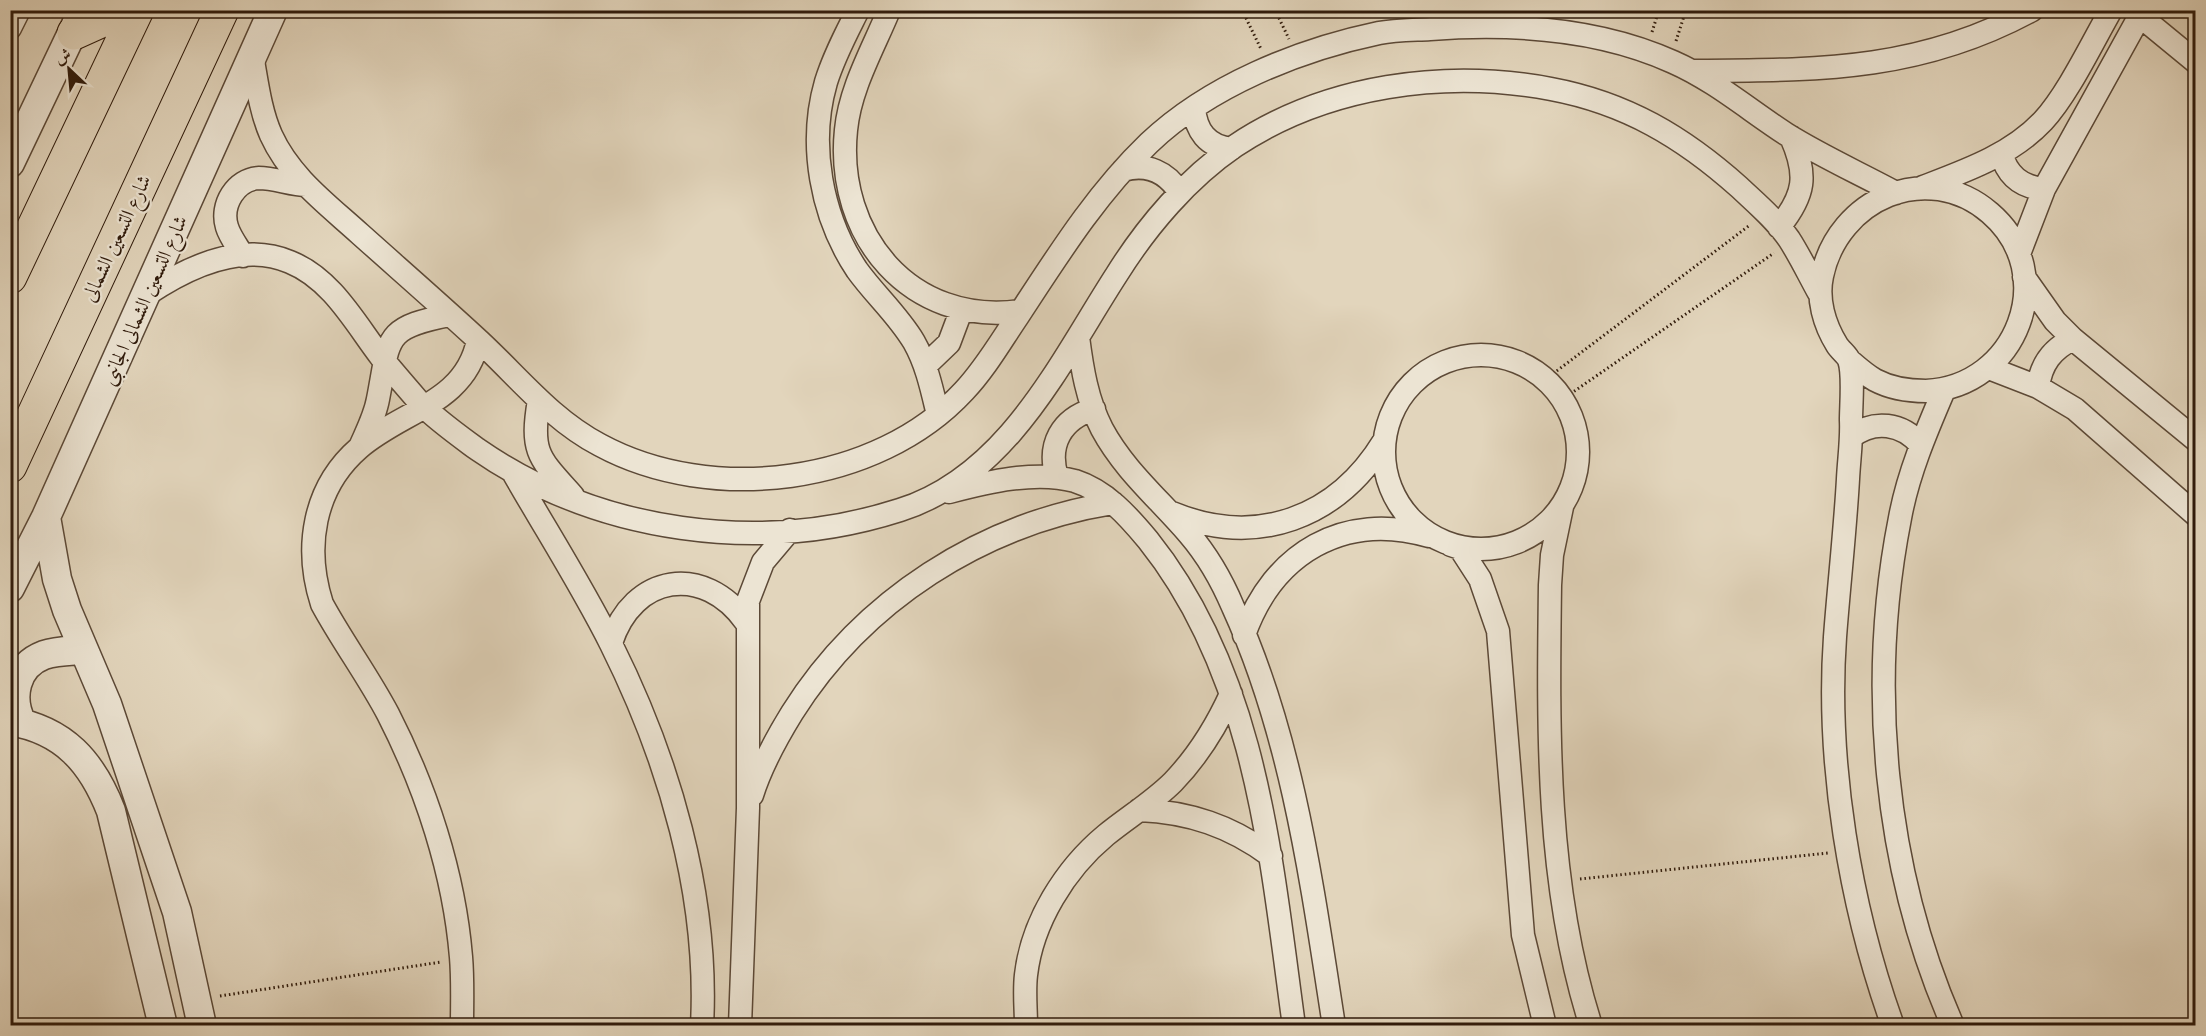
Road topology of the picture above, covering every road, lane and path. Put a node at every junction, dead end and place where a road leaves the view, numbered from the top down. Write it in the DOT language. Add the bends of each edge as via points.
graph roads {
  1 [pos="19,10"];
  2 [pos="125,10"];
  3 [pos="137,10"];
  4 [pos="222,10"];
  5 [pos="273,10"];
  6 [pos="858,10"];
  7 [pos="889,10"];
  8 [pos="1242,10"];
  9 [pos="1275,10"];
  10 [pos="1686,10"];
  11 [pos="2032,10"];
  12 [pos="2111,10"];
  13 [pos="2141,13"];
  14 [pos="79,22"];
  15 [pos="10,28"];
  16 [pos="252,55"];
  17 [pos="1296,55"];
  18 [pos="1670,60"];
  19 [pos="2196,62"];
  20 [pos="1269,67"];
  21 [pos="1692,71"];
  22 [pos="1194,108"];
  23 [pos="18,137"];
  24 [pos="1791,137"];
  25 [pos="1231,149"];
  26 [pos="2001,153"];
  27 [pos="10,163"];
  28 [pos="1123,170"];
  29 [pos="306,185"];
  30 [pos="1919,189"];
  31 [pos="2044,189"];
  32 [pos="1180,193"];
  33 [pos="1896,193"];
  34 [pos="1779,227"];
  35 [pos="2019,254"];
  36 [pos="243,256"];
  37 [pos="10,277"];
  38 [pos="2025,277"];
  39 [pos="1819,293"];
  40 [pos="146,295"];
  41 [pos="961,311"];
  42 [pos="1020,311"];
  43 [pos="450,315"];
  44 [pos="1078,337"];
  45 [pos="2073,339"];
  46 [pos="478,340"];
  47 [pos="383,360"];
  48 [pos="1849,360"];
  49 [pos="925,366"];
  50 [pos="1989,368"];
  51 [pos="1546,379"];
  52 [pos="2038,387"];
  53 [pos="1944,390"];
  54 [pos="1563,399"];
  55 [pos="539,400"];
  56 [pos="424,407"];
  57 [pos="1094,409"];
  58 [pos="938,415"];
  59 [pos="1851,437"];
  60 [pos="2196,440"];
  61 [pos="1384,441"];
  62 [pos="1921,445"];
  63 [pos="360,447"];
  64 [pos="10,466"];
  65 [pos="514,474"];
  66 [pos="1057,477"];
  67 [pos="935,496"];
  68 [pos="576,501"];
  69 [pos="1113,502"];
  70 [pos="1563,504"];
  71 [pos="1168,511"];
  72 [pos="2196,515"];
  73 [pos="46,517"];
  74 [pos="790,530"];
  75 [pos="1441,540"];
  76 [pos="10,588"];
  77 [pos="746,622"];
  78 [pos="1244,635"];
  79 [pos="610,643"];
  80 [pos="82,650"];
  81 [pos="1231,694"];
  82 [pos="16,722"];
  83 [pos="748,808"];
  84 [pos="1139,810"];
  85 [pos="1847,850"];
  86 [pos="1271,856"];
  87 [pos="1561,881"];
  88 [pos="461,958"];
  89 [pos="200,1013"];
  90 [pos="163,1026"];
  91 [pos="462,1026"];
  92 [pos="702,1026"];
  93 [pos="740,1026"];
  94 [pos="1026,1026"];
  95 [pos="1294,1026"];
  96 [pos="1334,1026"];
  97 [pos="1545,1026"];
  98 [pos="1590,1026"];
  99 [pos="1893,1026"];
  100 [pos="1953,1026"];
  1 -- 15 [label="street"];
  2 -- 14 [label="main road"];
  3 -- 37 [label="main road"];
  4 -- 64 [label="main road, شارع التسعين الشمالى"];
  5 -- 16 [label="street, شارع التسعين الشمالى الجانبى"];
  6 -- 49 [label="street" via="832,64 821,104 818,145 822,186 845,250 914,342"];
  7 -- 41 [label="street" via="850,109 845,151 851,194 867,235 892,270 925,296"];
  8 -- 20 [label="path"];
  9 -- 17 [label="path"];
  10 -- 18 [label="path"];
  11 -- 21 [label="street" via="1957,43 1887,62 1816,70"];
  12 -- 26 [label="street" via="2044,120"];
  13 -- 19 [label="street"];
  13 -- 31 [label="street"];
  14 -- 23 [label="street"];
  16 -- 29 [label="street" via="259,98 272,137 291,170"];
  16 -- 40 [label="street, شارع التسعين الشمالى الجانبى"];
  17 -- 18 [label="street" via="1383,32 1483,25 1564,31"];
  17 -- 20 [label="street"];
  18 -- 21 [label="street"];
  20 -- 22 [label="street"];
  21 -- 24 [label="street"];
  22 -- 25 [label="street" via="1197,126 1207,140"];
  22 -- 28 [label="street" via="1151,141"];
  23 -- 27 [label="street"];
  24 -- 33 [label="street"];
  24 -- 34 [label="street" via="1801,160 1803,185 1795,208"];
  25 -- 32 [label="street"];
  25 -- 34 [label="street" via="1286,118 1347,96 1444,81 1509,83 1602,101 1655,124 1701,154"];
  26 -- 30 [label="street"];
  26 -- 31 [label="street" via="2007,169 2020,182"];
  28 -- 32 [label="street" via="1151,169 1168,178"];
  28 -- 42 [label="street" via="1093,204"];
  29 -- 36 [label="street" via="258,178 233,192 225,218"];
  29 -- 43 [label="street"];
  30 -- 33 [label="street"];
  30 -- 35 [label="street" via="1945,191 1969,199 1991,214 2008,233"];
  31 -- 35 [label="street"];
  32 -- 44 [label="street" via="1120,268"];
  33 -- 39 [label="street" via="1878,199 1847,222 1828,255"];
  34 -- 39 [label="street"];
  34 -- 51 [label="path"];
  34 -- 54 [label="path"];
  35 -- 38 [label="street"];
  36 -- 40 [label="street" via="189,269"];
  36 -- 47 [label="street" via="278,258 312,274 333,293"];
  38 -- 45 [label="street" via="2055,321"];
  38 -- 50 [label="street" via="2019,327"];
  39 -- 48 [label="street" via="1829,329"];
  40 -- 73 [label="street, شارع التسعين الشمالى الجانبى"];
  41 -- 42 [label="street"];
  41 -- 49 [label="street" via="949,343"];
  42 -- 58 [label="street" via="965,391"];
  43 -- 46 [label="street"];
  43 -- 47 [label="street" via="407,327 390,341"];
  44 -- 57 [label="street"];
  44 -- 67 [label="street" via="1006,440"];
  45 -- 52 [label="street" via="2052,353 2040,374"];
  45 -- 60 [label="street"];
  46 -- 55 [label="street"];
  46 -- 56 [label="street" via="469,368 445,393"];
  47 -- 56 [label="street"];
  47 -- 63 [label="street" via="376,408"];
  48 -- 53 [label="street" via="1876,381 1910,391"];
  48 -- 59 [label="street"];
  49 -- 58 [label="street"];
  50 -- 52 [label="street"];
  50 -- 53 [label="street"];
  51 -- 54 [label="street"];
  51 -- 61 [label="street" via="1532,369 1498,357 1472,356 1446,362 1431,369 1404,393"];
  52 -- 72 [label="street" via="2074,409"];
  53 -- 62 [label="street"];
  54 -- 70 [label="street" via="1576,428 1578,452 1576,475"];
  55 -- 58 [label="street" via="575,430 619,455 669,470 723,477 800,473 849,461 896,444"];
  55 -- 68 [label="street" via="534,436 539,455"];
  56 -- 63 [label="street"];
  56 -- 65 [label="street"];
  57 -- 66 [label="street" via="1071,419 1059,434 1053,452"];
  57 -- 71 [label="street" via="1121,459"];
  59 -- 62 [label="street" via="1874,426 1892,426"];
  59 -- 85 [label="street" via="1835,639 1835,735"];
  61 -- 71 [label="street" via="1374,459 1345,490 1290,520 1260,527 1228,528"];
  61 -- 75 [label="street" via="1387,479 1395,497 1405,513"];
  62 -- 100 [label="street" via="1900,518 1888,598 1884,712 1893,814 1914,920"];
  63 -- 88 [label="street" via="331,482 318,511 312,542 316,584 332,622 389,716 415,774 444,865"];
  65 -- 68 [label="street"];
  65 -- 79 [label="street"];
  66 -- 67 [label="street" via="995,482"];
  66 -- 69 [label="street" via="1094,489"];
  67 -- 74 [label="street" via="883,515"];
  68 -- 74 [label="street" via="673,528 762,533"];
  69 -- 81 [label="street" via="1164,560 1184,592 1203,626"];
  69 -- 83 [label="street" via="1052,516 997,536 945,563 897,597 854,636 804,696 769,754"];
  70 -- 75 [label="street" via="1532,535 1512,544 1468,549"];
  70 -- 87 [label="street" via="1552,555 1549,616 1551,748"];
  71 -- 78 [label="street" via="1206,558"];
  73 -- 76 [label="street, شارع التسعين الشمالى الجانبى"];
  73 -- 80 [label="street" via="57,579"];
  74 -- 77 [label="street" via="763,562 754,581"];
  75 -- 78 [label="street" via="1387,528 1340,535 1317,544 1297,556 1269,585 1252,612"];
  75 -- 97 [label="street" via="1460,549 1480,579 1498,631 1523,935"];
  77 -- 79 [label="street" via="719,593 681,583 661,586 628,607"];
  77 -- 83 [label="street"];
  78 -- 96 [label="street" via="1268,696 1294,800"];
  79 -- 92 [label="street" via="653,741 679,825 697,929"];
  80 -- 82 [label="street" via="41,656 26,668 15,695"];
  80 -- 89 [label="street" via="107,704 177,912"];
  81 -- 84 [label="street" via="1212,733 1187,767"];
  81 -- 86 [label="street"];
  82 -- 90 [label="street" via="41,728 60,739 92,771 103,790"];
  83 -- 93 [label="street"];
  84 -- 86 [label="street" via="1200,818 1237,834"];
  84 -- 94 [label="street" via="1089,851 1053,899 1030,955"];
  85 -- 87 [label="path"];
  85 -- 99 [label="street" via="1862,927"];
  86 -- 95 [label="street"];
  87 -- 98 [label="street" via="1576,981"];
  88 -- 89 [label="path"];
  88 -- 91 [label="street"];
}
